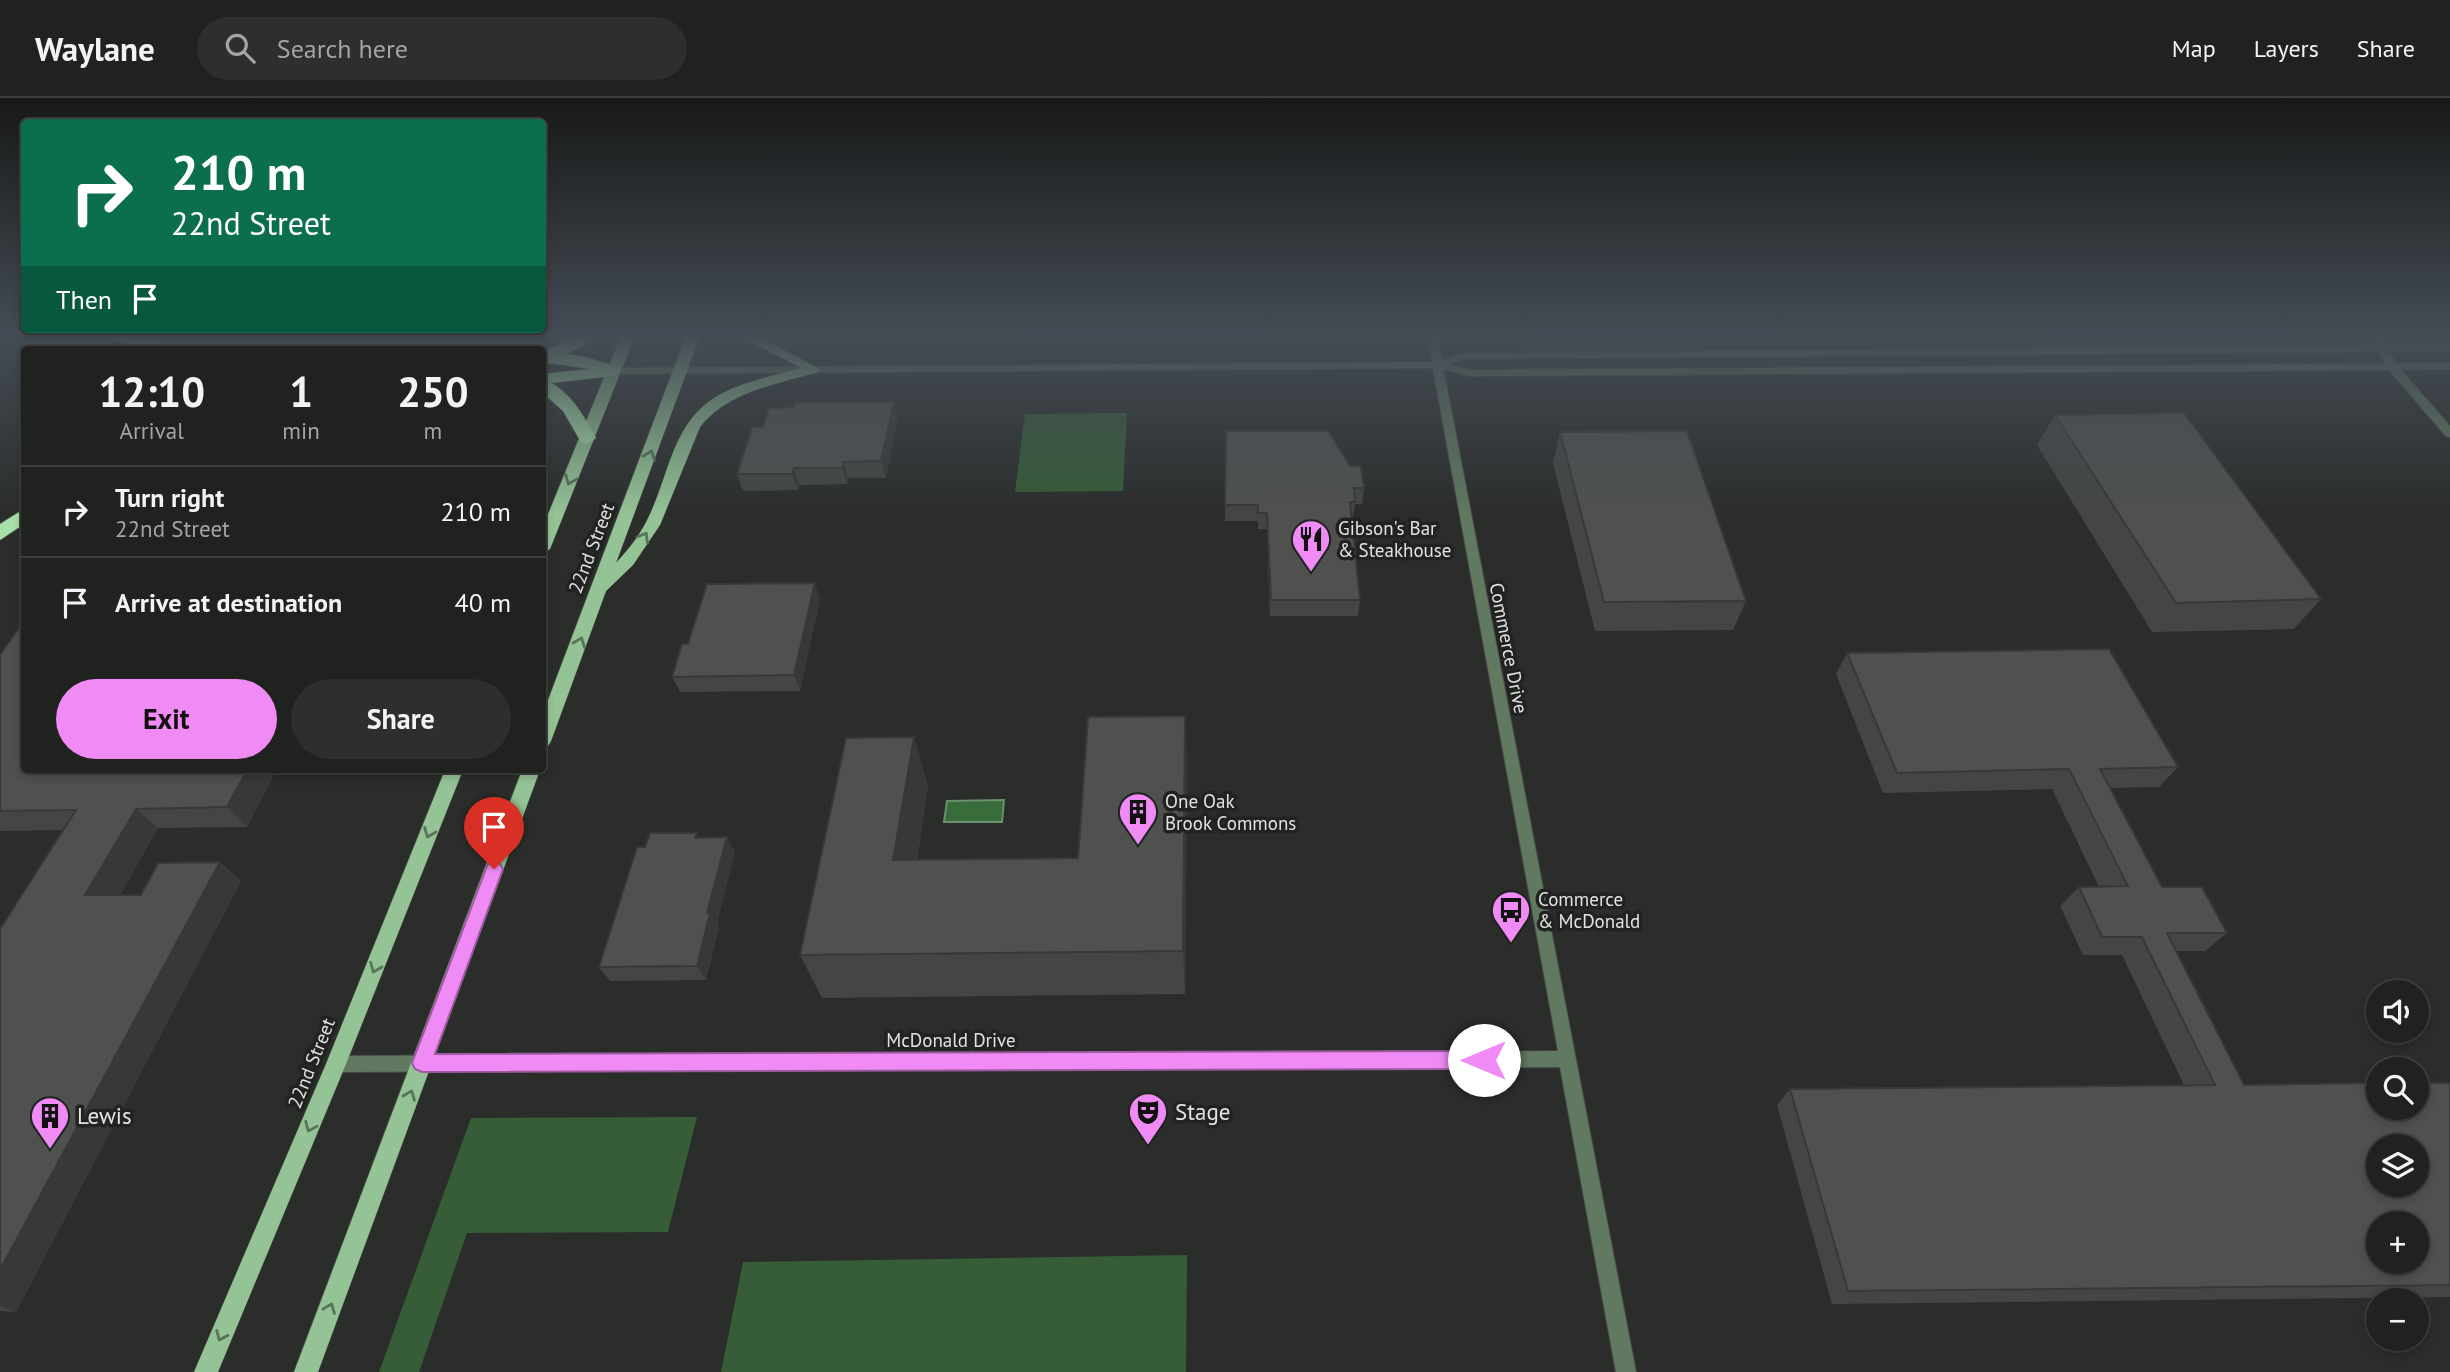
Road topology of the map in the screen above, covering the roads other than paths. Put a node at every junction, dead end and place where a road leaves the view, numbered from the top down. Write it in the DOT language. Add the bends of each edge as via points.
graph roads {
  1 [pos="558,395"];
  2 [pos="604,395"];
  3 [pos="672,395"];
  4 [pos="730,395"];
  5 [pos="1443,395"];
  6 [pos="2418,395"];
  7 [pos="2450,433"];
  8 [pos="587,438"];
  9 [pos="21,516"];
  10 [pos="0,534"];
  11 [pos="546,539"];
  12 [pos="601,588"];
  13 [pos="546,731"];
  14 [pos="453,773"];
  15 [pos="530,773"];
  16 [pos="1566,1059"];
  17 [pos="422,1063"];
  18 [pos="336,1064"];
  19 [pos="206,1372"];
  20 [pos="306,1372"];
  21 [pos="1626,1372"];
  1 -- 8 [label="highway"];
  2 -- 8 [label="main road"];
  12 -- 3 [label="main road, 22nd Street, one-way"];
  12 -- 4 [label="main road, one-way" via="631,560 658,513 694,424"];
  5 -- 16 [label="street, Commerce Drive"];
  6 -- 7 [label="street"];
  8 -- 11 [label="main road, one-way"];
  9 -- 10 [label="highway"];
  13 -- 12 [label="main road, 22nd Street, one-way"];
  14 -- 18 [label="main road, 22nd Street, one-way"];
  15 -- 17 [label="main road"];
  16 -- 17 [label="street, McDonald Drive"];
  16 -- 21 [label="street, Commerce Drive"];
  17 -- 18 [label="street, McDonald Drive"];
  20 -- 17 [label="main road, one-way"];
  18 -- 19 [label="main road, 22nd Street, one-way"];
}
